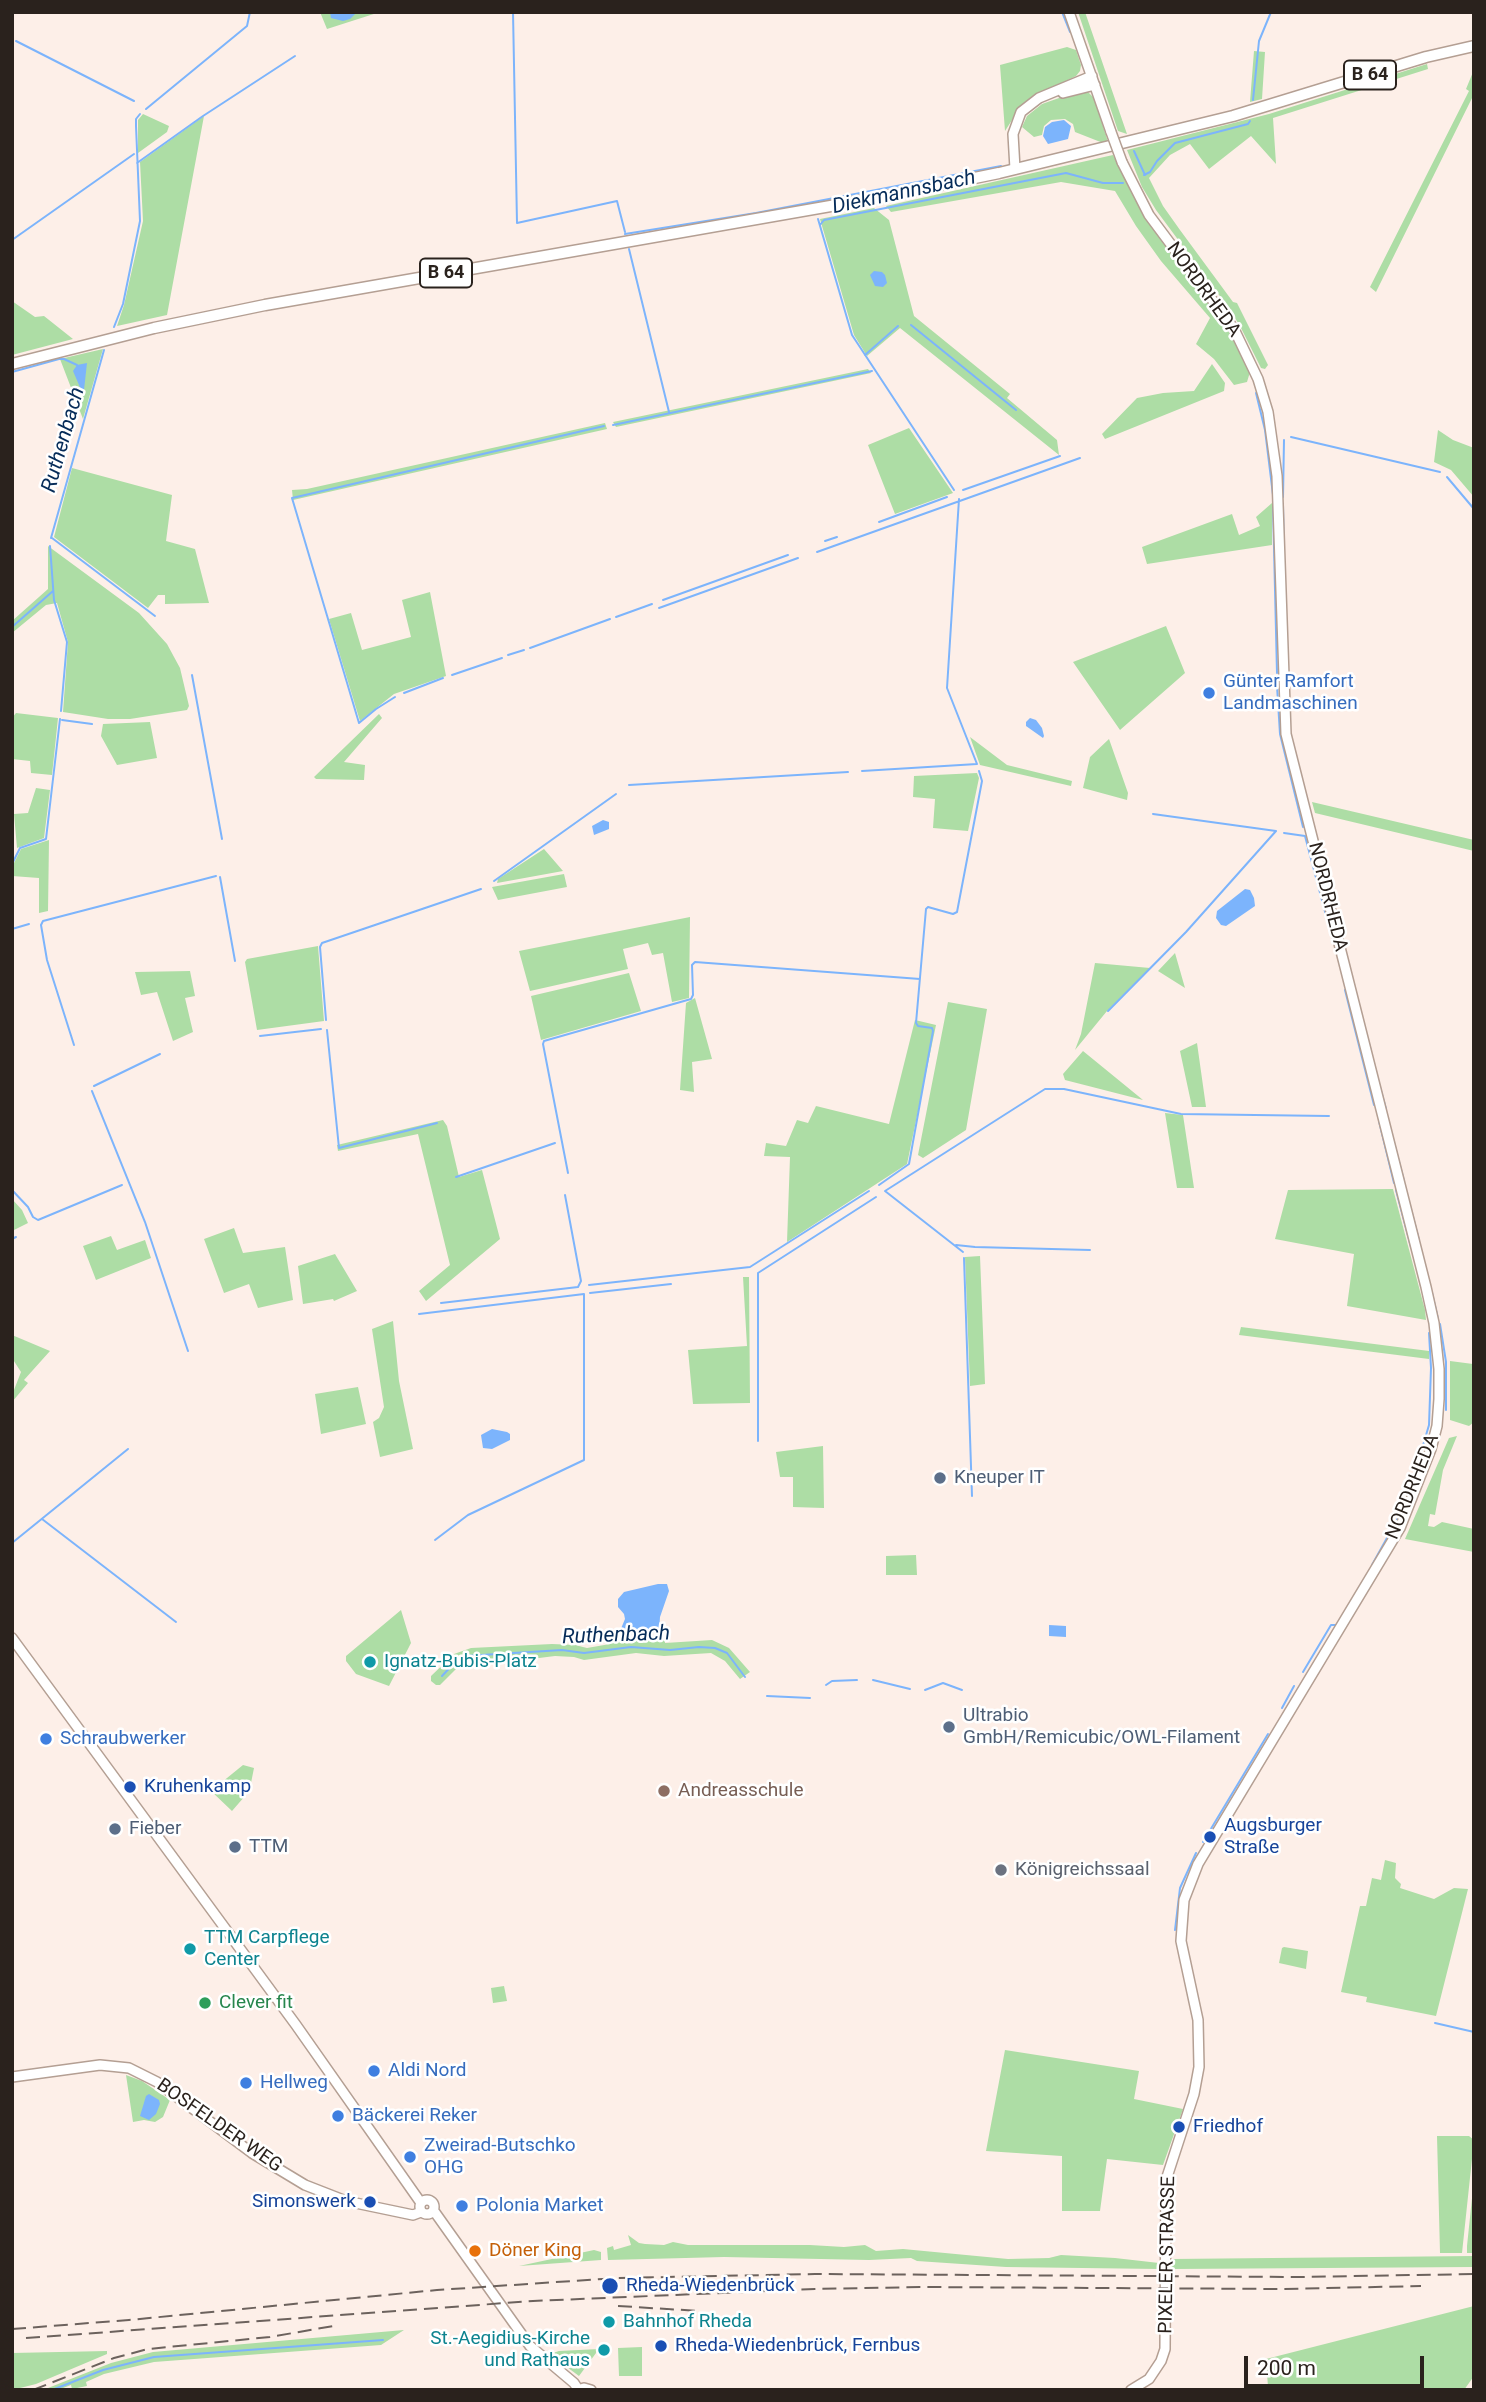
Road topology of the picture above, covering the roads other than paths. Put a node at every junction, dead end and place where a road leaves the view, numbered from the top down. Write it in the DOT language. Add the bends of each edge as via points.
graph roads {
  1 [pos="1069,12"];
  2 [pos="1474,46"];
  3 [pos="1094,81"];
  4 [pos="1019,168"];
  5 [pos="12,364"];
  6 [pos="12,1638"];
  7 [pos="1286,1718"];
  8 [pos="12,2077"];
  9 [pos="426,2208"];
  10 [pos="577,2389"];
  11 [pos="591,2390"];
  12 [pos="1131,2390"];
  1 -- 3 [label="main road, NORDRHEDA"];
  2 -- 4 [label="main road, B 64" via="1233,116"];
  3 -- 4 [label="main road" via="1028,111 1017,134"];
  3 -- 7 [label="main road, NORDRHEDA, bridge" via="1122,162 1149,215 1234,328 1268,412 1277,476 1286,734 1434,1323 1439,1369 1437,1426 1424,1471 1390,1547"];
  4 -- 5 [label="main road, B 64" via="882,197 265,305"];
  6 -- 9 [label="main road"];
  7 -- 12 [label="main road, PIXELER STRASSE" via="1198,1864 1184,1900 1181,1941 1198,2020 1199,2067 1166,2179 1165,2349 1149,2379"];
  8 -- 9 [label="main road, BOSFELDER WEG" via="100,2064 129,2068 158,2082 305,2185 346,2201 413,2216"];
  9 -- 10 [label="main road" via="530,2346"];
  10 -- 11 [label="main road"];
}
